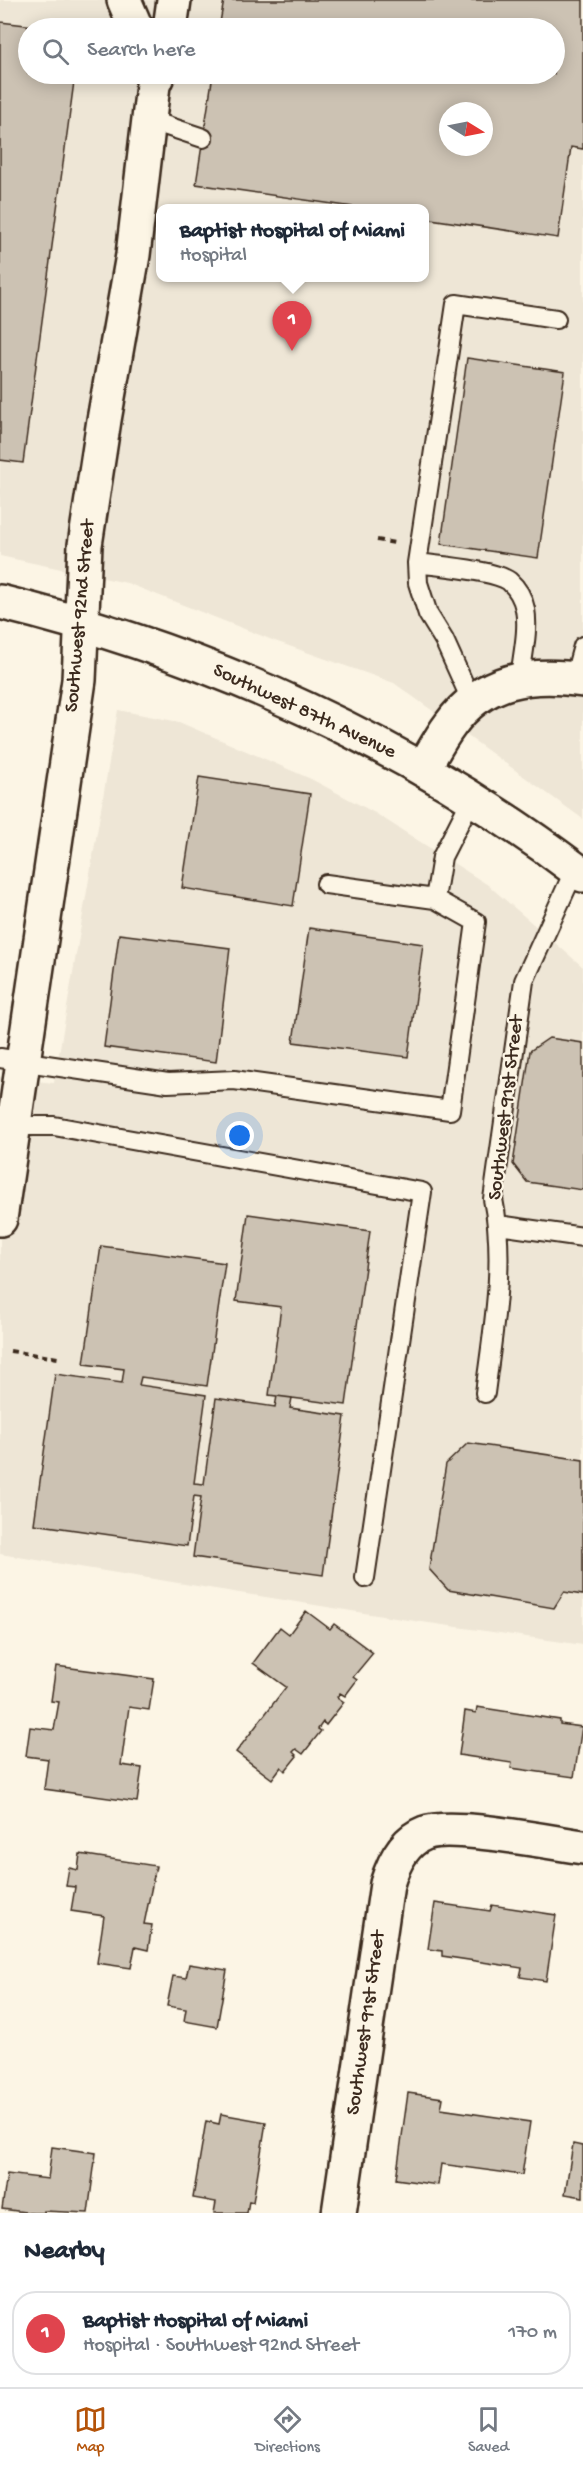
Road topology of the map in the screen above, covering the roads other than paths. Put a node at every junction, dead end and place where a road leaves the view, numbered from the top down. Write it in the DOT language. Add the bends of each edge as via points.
graph roads {
  1 [pos="125,0"];
  2 [pos="174,0"];
  3 [pos="132,18"];
  4 [pos="171,18"];
  5 [pos="153,84"];
  6 [pos="149,120"];
  7 [pos="203,138"];
  8 [pos="556,319"];
  9 [pos="417,563"];
  10 [pos="0,602"];
  11 [pos="82,624"];
  12 [pos="583,646"];
  13 [pos="579,679"];
  14 [pos="520,680"];
  15 [pos="472,702"];
  16 [pos="423,768"];
  17 [pos="472,798"];
  18 [pos="579,872"];
  19 [pos="326,884"];
  20 [pos="435,899"];
  21 [pos="11,1059"];
  22 [pos="7,1126"];
  23 [pos="0,1219"];
  24 [pos="498,1224"];
  25 [pos="583,1237"];
  26 [pos="485,1393"];
  27 [pos="365,1578"];
  28 [pos="583,1847"];
  29 [pos="339,2213"];
  1 -- 3 [label="street"];
  2 -- 4 [label="street"];
  5 -- 6 [label="street, Southwest 92nd Street"];
  6 -- 7 [label="lane"];
  6 -- 11 [label="street, Southwest 92nd Street" via="133,255 85,545"];
  8 -- 9 [label="lane" via="456,304"];
  9 -- 14 [label="lane" via="497,575 509,581 520,594 525,609"];
  9 -- 15 [label="lane" via="418,583 428,614"];
  10 -- 11 [label="street, Southwest 87th Avenue"];
  11 -- 16 [label="street, Southwest 87th Avenue" via="261,689"];
  11 -- 21 [label="street, Southwest 92nd Street" via="79,680"];
  12 -- 13 [label="lane"];
  13 -- 14 [label="street" via="546,675"];
  14 -- 15 [label="street"];
  15 -- 16 [label="street" via="449,726"];
  16 -- 17 [label="street, Southwest 87th Avenue"];
  17 -- 18 [label="street, Southwest 87th Avenue"];
  17 -- 20 [label="lane" via="442,856"];
  18 -- 24 [label="lane, Southwest 91st Street" via="524,981 492,1199"];
  19 -- 20 [label="lane"];
  20 -- 21 [label="lane" via="476,922 450,1110 234,1080 168,1083"];
  21 -- 22 [label="street, Southwest 92nd Street"];
  22 -- 23 [label="street, Southwest 92nd Street"];
  22 -- 27 [label="lane" via="54,1126 422,1192"];
  24 -- 25 [label="lane"];
  24 -- 26 [label="lane, Southwest 91st Street" via="496,1311"];
  28 -- 29 [label="street, Southwest 91st Street" via="451,1829 425,1833 413,1840 395,1863 387,1884"];
}
